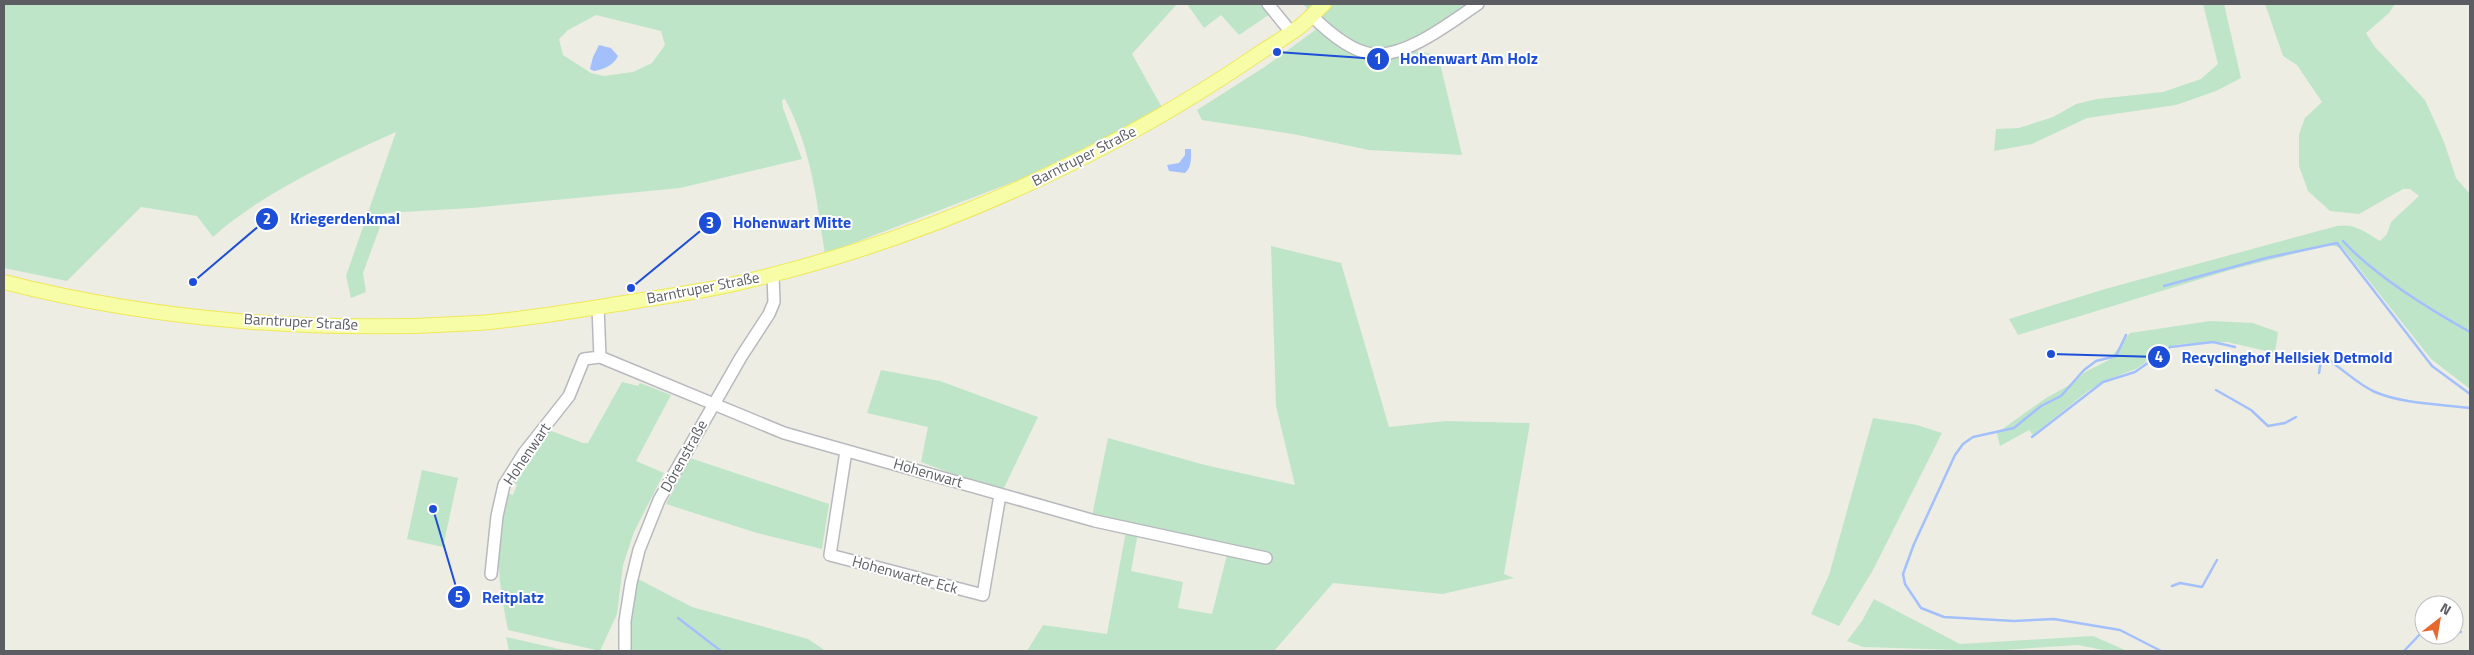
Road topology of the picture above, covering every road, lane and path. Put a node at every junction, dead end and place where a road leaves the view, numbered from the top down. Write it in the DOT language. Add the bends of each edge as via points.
graph roads {
  1 [pos="1268,4"];
  2 [pos="1324,4"];
  3 [pos="1478,4"];
  4 [pos="1311,15"];
  5 [pos="1290,31"];
  6 [pos="772,275"];
  7 [pos="4,282"];
  8 [pos="598,308"];
  9 [pos="600,357"];
  10 [pos="714,403"];
  11 [pos="846,451"];
  12 [pos="1000,495"];
  13 [pos="1266,558"];
  14 [pos="491,574"];
  15 [pos="625,651"];
  1 -- 5 [label="street"];
  2 -- 4 [label="main road, Barntruper Straße"];
  3 -- 4 [label="street" via="1402,50 1378,54 1361,51 1348,44"];
  4 -- 5 [label="main road, Barntruper Straße"];
  5 -- 6 [label="main road, Barntruper Straße" via="1173,109 1040,178 915,230"];
  6 -- 8 [label="main road, Barntruper Straße"];
  6 -- 10 [label="street, Dörenstraße" via="774,302 769,314"];
  7 -- 8 [label="main road, Barntruper Straße" via="113,304 266,322 441,325"];
  8 -- 9 [label="street"];
  9 -- 10 [label="street, Hohenwart"];
  9 -- 14 [label="street, Hohenwart" via="584,359 569,396 508,477 498,510"];
  10 -- 11 [label="street, Hohenwart" via="784,433"];
  10 -- 15 [label="street, Dörenstraße" via="659,500 639,550 628,602"];
  11 -- 12 [label="street, Hohenwart"];
  11 -- 12 [label="street, Hohenwarter Eck" via="830,556 983,595"];
  12 -- 13 [label="street, Hohenwart" via="1094,521"];
}
